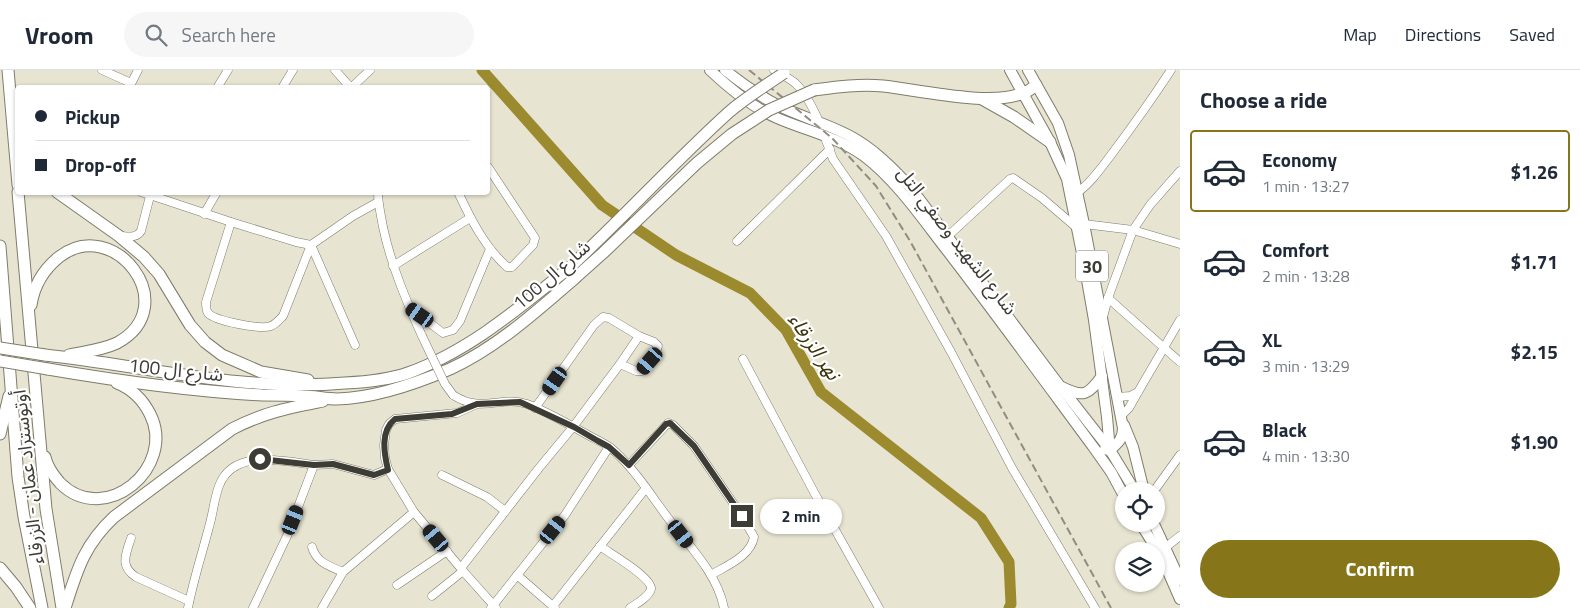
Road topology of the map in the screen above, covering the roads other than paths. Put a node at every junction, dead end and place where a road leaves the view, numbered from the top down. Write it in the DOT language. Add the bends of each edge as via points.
graph roads {
  1 [pos="8,70"];
  2 [pos="102,70"];
  3 [pos="138,70"];
  4 [pos="228,70"];
  5 [pos="293,70"];
  6 [pos="335,70"];
  7 [pos="370,70"];
  8 [pos="710,70"];
  9 [pos="725,70"];
  10 [pos="1010,70"];
  11 [pos="1028,70"];
  12 [pos="1171,70"];
  13 [pos="782,71"];
  14 [pos="130,85"];
  15 [pos="219,85"];
  16 [pos="284,85"];
  17 [pos="349,85"];
  18 [pos="355,85"];
  19 [pos="1036,85"];
  20 [pos="10,91"];
  21 [pos="1024,93"];
  22 [pos="981,98"];
  23 [pos="15,106"];
  24 [pos="820,123"];
  25 [pos="824,134"];
  26 [pos="1050,142"];
  27 [pos="830,149"];
  28 [pos="15,150"];
  29 [pos="490,170"];
  30 [pos="1180,171"];
  31 [pos="1078,192"];
  32 [pos="18,195"];
  33 [pos="61,195"];
  34 [pos="151,195"];
  35 [pos="154,195"];
  36 [pos="215,195"];
  37 [pos="378,195"];
  38 [pos="459,195"];
  39 [pos="378,202"];
  40 [pos="204,214"];
  41 [pos="470,218"];
  42 [pos="231,222"];
  43 [pos="1081,226"];
  44 [pos="1133,230"];
  45 [pos="119,236"];
  46 [pos="948,236"];
  47 [pos="736,241"];
  48 [pos="1180,244"];
  49 [pos="311,245"];
  50 [pos="0,246"];
  51 [pos="490,249"];
  52 [pos="393,266"];
  53 [pos="572,273"];
  54 [pos="2,293"];
  55 [pos="1108,298"];
  56 [pos="409,308"];
  57 [pos="28,316"];
  58 [pos="1102,319"];
  59 [pos="1180,320"];
  60 [pos="638,336"];
  61 [pos="355,345"];
  62 [pos="0,348"];
  63 [pos="1164,348"];
  64 [pos="61,356"];
  65 [pos="743,359"];
  66 [pos="0,361"];
  67 [pos="1180,362"];
  68 [pos="620,364"];
  69 [pos="1102,376"];
  70 [pos="104,378"];
  71 [pos="332,384"];
  72 [pos="1060,386"];
  73 [pos="11,387"];
  74 [pos="1138,392"];
  75 [pos="1118,397"];
  76 [pos="336,399"];
  77 [pos="477,404"];
  78 [pos="535,408"];
  79 [pos="1121,418"];
  80 [pos="574,427"];
  81 [pos="0,434"];
  82 [pos="39,434"];
  83 [pos="609,447"];
  84 [pos="1094,448"];
  85 [pos="1110,450"];
  86 [pos="1180,455"];
  87 [pos="314,465"];
  88 [pos="629,465"];
  89 [pos="388,470"];
  90 [pos="1112,472"];
  91 [pos="442,475"];
  92 [pos="1117,482"];
  93 [pos="1130,482"];
  94 [pos="1142,482"];
  95 [pos="1160,482"];
  96 [pos="646,488"];
  97 [pos="505,511"];
  98 [pos="414,512"];
  99 [pos="1145,532"];
  100 [pos="1158,532"];
  101 [pos="1180,536"];
  102 [pos="131,538"];
  103 [pos="600,546"];
  104 [pos="312,547"];
  105 [pos="1166,547"];
  106 [pos="447,551"];
  107 [pos="1178,566"];
  108 [pos="0,568"];
  109 [pos="462,570"];
  110 [pos="343,572"];
  111 [pos="517,575"];
  112 [pos="711,576"];
  113 [pos="1180,580"];
  114 [pos="397,585"];
  115 [pos="432,596"];
  116 [pos="1180,599"];
  117 [pos="189,604"];
  118 [pos="493,607"];
  119 [pos="554,607"];
  120 [pos="30,608"];
  121 [pos="42,608"];
  122 [pos="62,608"];
  123 [pos="65,608"];
  124 [pos="253,608"];
  125 [pos="322,608"];
  126 [pos="630,608"];
  127 [pos="724,608"];
  128 [pos="879,608"];
  129 [pos="1094,608"];
  1 -- 20 [label="highway"];
  2 -- 14 [label="street"];
  3 -- 14 [label="street"];
  4 -- 15 [label="street"];
  5 -- 16 [label="street"];
  6 -- 17 [label="street"];
  7 -- 18 [label="street"];
  8 -- 25 [label="main road, شارع الشهيد وصفي التل" via="729,89 757,107 777,118"];
  9 -- 24 [label="main road, شارع الشهيد وصفي التل" via="780,106"];
  10 -- 21 [label="main road, 30"];
  11 -- 19 [label="main road, 30"];
  12 -- 31 [label="street" via="1136,123 1088,184"];
  13 -- 24 [label="street" via="798,86"];
  13 -- 53 [label="highway, شارع ال 100, bridge" via="730,112 654,185"];
  19 -- 21 [label="highway, شارع ال 100"];
  19 -- 31 [label="main road, 30" via="1063,138"];
  20 -- 23 [label="highway"];
  20 -- 28 [label="highway"];
  21 -- 22 [label="highway, شارع ال 100" via="1004,98"];
  21 -- 26 [label="main road, 30"];
  22 -- 26 [label="highway" via="1014,116"];
  22 -- 53 [label="highway, شارع ال 100, bridge" via="882,86 814,90 769,110 732,134 603,253"];
  24 -- 25 [label="street"];
  24 -- 46 [label="main road, شارع الشهيد وصفي التل" via="850,136 891,165"];
  25 -- 27 [label="street"];
  25 -- 84 [label="main road, شارع الشهيد وصفي التل" via="864,156 903,194"];
  26 -- 43 [label="main road, 30" via="1067,179"];
  27 -- 47 [label="street"];
  27 -- 129 [label="street" via="838,167 886,236 1012,468"];
  29 -- 51 [label="street" via="535,238 533,245 510,268"];
  30 -- 44 [label="street"];
  31 -- 43 [label="main road, 30"];
  32 -- 57 [label="highway, أوتوستراد عمان - الزرقاء"];
  33 -- 45 [label="highway"];
  34 -- 45 [label="street" via="139,235"];
  35 -- 40 [label="street"];
  36 -- 40 [label="street"];
  37 -- 39 [label="street"];
  38 -- 41 [label="street"];
  39 -- 49 [label="street"];
  39 -- 52 [label="street"];
  40 -- 42 [label="street"];
  41 -- 51 [label="street"];
  41 -- 52 [label="street"];
  42 -- 49 [label="street"];
  42 -- 49 [label="street" via="206,302 207,312 218,319 261,328 277,323 283,316"];
  43 -- 44 [label="street"];
  43 -- 46 [label="street" via="1013,178"];
  43 -- 58 [label="main road, 30"];
  43 -- 69 [label="main road, 30"];
  44 -- 48 [label="street"];
  44 -- 55 [label="street"];
  45 -- 71 [label="highway" via="144,257 190,325 222,355 261,372"];
  46 -- 72 [label="main road, شارع الشهيد وصفي التل"];
  49 -- 61 [label="street"];
  50 -- 54 [label="highway, أوتوستراد عمان - الزرقاء"];
  51 -- 56 [label="street" via="456,327 442,333"];
  52 -- 56 [label="street"];
  53 -- 71 [label="highway, شارع ال 100" via="446,356 386,379"];
  53 -- 76 [label="highway, شارع ال 100" via="528,318 452,368 411,384"];
  54 -- 73 [label="highway, أوتوستراد عمان - الزرقاء"];
  55 -- 58 [label="street"];
  55 -- 63 [label="street"];
  56 -- 77 [label="street, bridge" via="445,384 453,395"];
  57 -- 64 [label="highway" via="40,277 54,261 72,249 104,248 133,266 144,286 145,296 142,314 132,330 108,346"];
  57 -- 82 [label="highway, أوتوستراد عمان - الزرقاء"];
  58 -- 75 [label="main road, 30"];
  59 -- 63 [label="street"];
  60 -- 68 [label="street"];
  60 -- 68 [label="street" via="657,344 656,352 642,371"];
  60 -- 78 [label="street" via="603,317"];
  62 -- 64 [label="highway, شارع ال 100, bridge"];
  63 -- 67 [label="street"];
  63 -- 74 [label="street"];
  64 -- 71 [label="highway, شارع ال 100" via="239,382"];
  65 -- 128 [label="street"];
  66 -- 70 [label="highway, شارع ال 100, bridge"];
  68 -- 80 [label="street"];
  69 -- 72 [label="main road" via="1082,394"];
  69 -- 85 [label="main road, 30"];
  70 -- 76 [label="highway, شارع ال 100" via="261,395"];
  70 -- 82 [label="highway" via="125,386 136,395 146,406 155,426 156,440 151,460 135,483 119,494 104,498 74,494 48,468"];
  72 -- 85 [label="main road, شارع الشهيد وصفي التل"];
  73 -- 81 [label="highway"];
  73 -- 121 [label="highway, أوتوستراد عمان - الزرقاء" via="21,497"];
  74 -- 75 [label="street"];
  74 -- 79 [label="street"];
  75 -- 79 [label="main road, 30"];
  76 -- 123 [label="highway" via="286,408 246,422 218,438 122,511 88,548"];
  77 -- 78 [label="street" via="520,402"];
  77 -- 89 [label="street" via="452,414 395,419 386,430 384,451"];
  78 -- 80 [label="street"];
  79 -- 85 [label="main road, 30" via="1122,438"];
  79 -- 94 [label="main road" via="1131,440"];
  80 -- 83 [label="street"];
  80 -- 97 [label="street"];
  82 -- 122 [label="highway, أوتوستراد عمان - الزرقاء" via="46,509"];
  83 -- 88 [label="street"];
  83 -- 111 [label="street" via="565,515"];
  84 -- 85 [label="main road"];
  84 -- 90 [label="main road, شارع الشهيد وصفي التل"];
  85 -- 90 [label="main road, 30"];
  85 -- 93 [label="main road, شارع الشهيد وصفي التل / 30"];
  86 -- 95 [label="street"];
  87 -- 89 [label="street" via="333,464 374,475"];
  87 -- 117 [label="street" via="260,459 229,471 217,492"];
  87 -- 124 [label="street" via="287,536"];
  88 -- 96 [label="street"];
  88 -- 112 [label="street" via="666,424 673,425 694,446 754,537 750,549"];
  89 -- 98 [label="street"];
  90 -- 92 [label="main road, شارع الشهيد وصفي التل / 30"];
  91 -- 97 [label="street"];
  96 -- 103 [label="street"];
  96 -- 112 [label="street"];
  97 -- 109 [label="street"];
  98 -- 106 [label="street"];
  98 -- 110 [label="street"];
  99 -- 116 [label="main road" via="1163,560"];
  100 -- 105 [label="main road"];
  101 -- 105 [label="street"];
  102 -- 117 [label="street" via="125,563 129,573"];
  103 -- 119 [label="street"];
  103 -- 126 [label="street" via="649,583 650,592"];
  104 -- 110 [label="street" via="321,562"];
  105 -- 107 [label="main road"];
  106 -- 109 [label="street"];
  106 -- 114 [label="street"];
  107 -- 113 [label="main road"];
  108 -- 120 [label="highway"];
  109 -- 115 [label="street"];
  109 -- 118 [label="street"];
  110 -- 125 [label="street"];
  111 -- 118 [label="street"];
  111 -- 119 [label="street"];
  112 -- 127 [label="street"];
}
